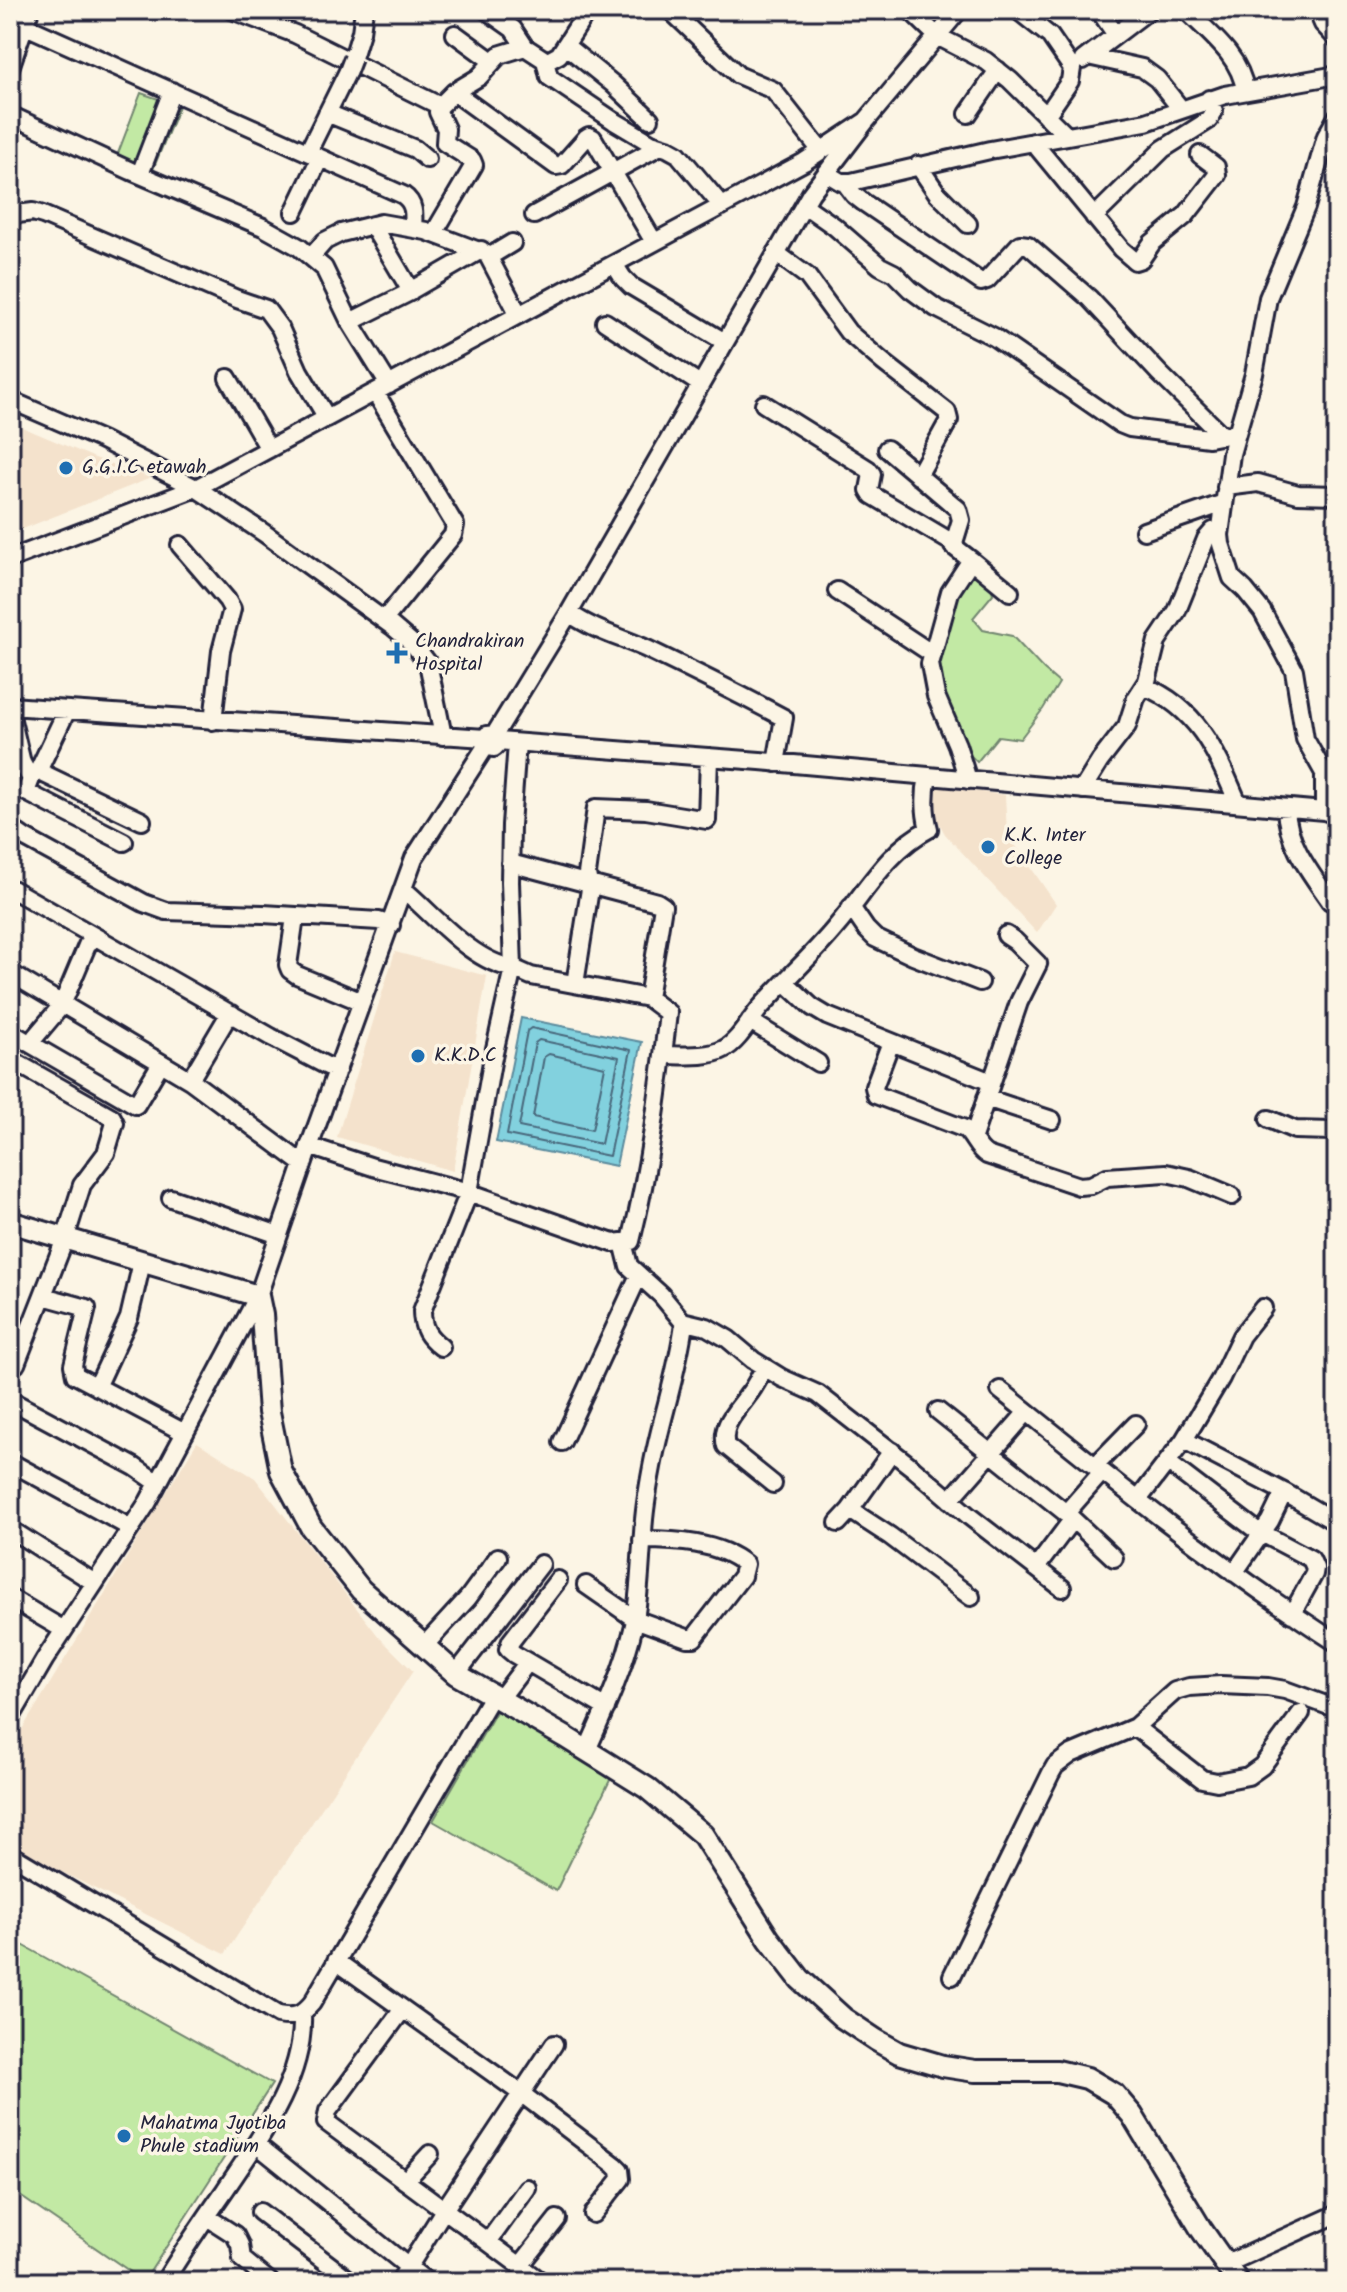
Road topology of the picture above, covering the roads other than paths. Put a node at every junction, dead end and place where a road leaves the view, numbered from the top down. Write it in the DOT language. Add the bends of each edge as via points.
graph roads {
  1 [pos="232,10"];
  2 [pos="364,10"];
  3 [pos="486,10"];
  4 [pos="588,10"];
  5 [pos="670,10"];
  6 [pos="910,10"];
  7 [pos="959,10"];
  8 [pos="1099,10"];
  9 [pos="1149,10"];
  10 [pos="1186,10"];
  11 [pos="1317,10"];
  12 [pos="1021,13"];
  13 [pos="22,18"];
  14 [pos="455,34"];
  15 [pos="1116,35"];
  16 [pos="937,36"];
  17 [pos="1337,39"];
  18 [pos="566,46"];
  19 [pos="525,47"];
  20 [pos="1088,56"];
  21 [pos="492,61"];
  22 [pos="547,65"];
  23 [pos="10,68"];
  24 [pos="1072,68"];
  25 [pos="998,70"];
  26 [pos="1337,75"];
  27 [pos="1245,90"];
  28 [pos="172,91"];
  29 [pos="454,92"];
  30 [pos="1209,99"];
  31 [pos="440,106"];
  32 [pos="1181,109"];
  33 [pos="327,113"];
  34 [pos="968,114"];
  35 [pos="10,115"];
  36 [pos="1046,116"];
  37 [pos="1337,117"];
  38 [pos="650,119"];
  39 [pos="866,121"];
  40 [pos="1067,136"];
  41 [pos="1033,142"];
  42 [pos="660,146"];
  43 [pos="821,151"];
  44 [pos="314,155"];
  45 [pos="1200,155"];
  46 [pos="427,159"];
  47 [pos="918,165"];
  48 [pos="613,171"];
  49 [pos="826,173"];
  50 [pos="140,174"];
  51 [pos="845,183"];
  52 [pos="804,205"];
  53 [pos="722,206"];
  54 [pos="294,212"];
  55 [pos="10,215"];
  56 [pos="534,215"];
  57 [pos="1094,217"];
  58 [pos="968,224"];
  59 [pos="372,225"];
  60 [pos="413,228"];
  61 [pos="434,233"];
  62 [pos="654,242"];
  63 [pos="512,243"];
  64 [pos="484,252"];
  65 [pos="776,253"];
  66 [pos="311,257"];
  67 [pos="614,264"];
  68 [pos="410,291"];
  69 [pos="519,315"];
  70 [pos="350,322"];
  71 [pos="605,322"];
  72 [pos="725,342"];
  73 [pos="228,378"];
  74 [pos="700,384"];
  75 [pos="382,388"];
  76 [pos="10,400"];
  77 [pos="764,404"];
  78 [pos="327,418"];
  79 [pos="1229,434"];
  80 [pos="269,449"];
  81 [pos="887,449"];
  82 [pos="918,476"];
  83 [pos="196,488"];
  84 [pos="1225,495"];
  85 [pos="1337,498"];
  86 [pos="1337,509"];
  87 [pos="1221,528"];
  88 [pos="1144,531"];
  89 [pos="953,543"];
  90 [pos="180,545"];
  91 [pos="10,559"];
  92 [pos="971,560"];
  93 [pos="837,591"];
  94 [pos="1010,592"];
  95 [pos="569,613"];
  96 [pos="384,620"];
  97 [pos="931,653"];
  98 [pos="1144,686"];
  99 [pos="10,709"];
  100 [pos="67,710"];
  101 [pos="213,721"];
  102 [pos="443,736"];
  103 [pos="491,740"];
  104 [pos="517,743"];
  105 [pos="709,757"];
  106 [pos="776,763"];
  107 [pos="34,776"];
  108 [pos="928,776"];
  109 [pos="968,780"];
  110 [pos="1082,790"];
  111 [pos="1238,803"];
  112 [pos="1286,808"];
  113 [pos="1330,813"];
  114 [pos="142,821"];
  115 [pos="10,823"];
  116 [pos="124,842"];
  117 [pos="510,863"];
  118 [pos="589,886"];
  119 [pos="10,888"];
  120 [pos="403,889"];
  121 [pos="1337,903"];
  122 [pos="851,907"];
  123 [pos="295,917"];
  124 [pos="391,925"];
  125 [pos="1006,935"];
  126 [pos="91,936"];
  127 [pos="513,968"];
  128 [pos="10,973"];
  129 [pos="785,982"];
  130 [pos="980,982"];
  131 [pos="575,984"];
  132 [pos="648,998"];
  133 [pos="362,1002"];
  134 [pos="62,1005"];
  135 [pos="232,1014"];
  136 [pos="750,1021"];
  137 [pos="10,1032"];
  138 [pos="35,1037"];
  139 [pos="891,1042"];
  140 [pos="663,1055"];
  141 [pos="10,1059"];
  142 [pos="161,1063"];
  143 [pos="818,1063"];
  144 [pos="338,1069"];
  145 [pos="190,1080"];
  146 [pos="991,1082"];
  147 [pos="986,1098"];
  148 [pos="1269,1119"];
  149 [pos="1052,1120"];
  150 [pos="1337,1129"];
  151 [pos="973,1137"];
  152 [pos="309,1146"];
  153 [pos="303,1164"];
  154 [pos="469,1192"];
  155 [pos="1232,1196"];
  156 [pos="171,1198"];
  157 [pos="10,1222"];
  158 [pos="279,1235"];
  159 [pos="65,1239"];
  160 [pos="623,1242"];
  161 [pos="142,1262"];
  162 [pos="639,1275"];
  163 [pos="43,1296"];
  164 [pos="258,1296"];
  165 [pos="1263,1308"];
  166 [pos="682,1321"];
  167 [pos="441,1347"];
  168 [pos="16,1364"];
  169 [pos="765,1367"];
  170 [pos="97,1387"];
  171 [pos="1000,1390"];
  172 [pos="10,1400"];
  173 [pos="938,1411"];
  174 [pos="1027,1412"];
  175 [pos="1136,1424"];
  176 [pos="185,1433"];
  177 [pos="1184,1440"];
  178 [pos="562,1442"];
  179 [pos="892,1451"];
  180 [pos="989,1454"];
  181 [pos="10,1462"];
  182 [pos="1167,1462"];
  183 [pos="1098,1469"];
  184 [pos="158,1483"];
  185 [pos="773,1484"];
  186 [pos="1284,1492"];
  187 [pos="950,1500"];
  188 [pos="1138,1500"];
  189 [pos="850,1510"];
  190 [pos="1069,1516"];
  191 [pos="838,1523"];
  192 [pos="1337,1523"];
  193 [pos="131,1528"];
  194 [pos="10,1529"];
  195 [pos="1261,1533"];
  196 [pos="642,1540"];
  197 [pos="498,1557"];
  198 [pos="1114,1558"];
  199 [pos="541,1564"];
  200 [pos="1036,1568"];
  201 [pos="1234,1573"];
  202 [pos="558,1580"];
  203 [pos="95,1583"];
  204 [pos="586,1585"];
  205 [pos="1062,1588"];
  206 [pos="971,1597"];
  207 [pos="10,1598"];
  208 [pos="1292,1614"];
  209 [pos="635,1619"];
  210 [pos="64,1630"];
  211 [pos="1337,1643"];
  212 [pos="424,1646"];
  213 [pos="528,1662"];
  214 [pos="456,1674"];
  215 [pos="496,1698"];
  216 [pos="606,1708"];
  217 [pos="1337,1709"];
  218 [pos="1301,1713"];
  219 [pos="10,1719"];
  220 [pos="1135,1727"];
  221 [pos="587,1750"];
  222 [pos="10,1854"];
  223 [pos="336,1961"];
  224 [pos="952,1976"];
  225 [pos="403,2009"];
  226 [pos="302,2014"];
  227 [pos="554,2044"];
  228 [pos="522,2094"];
  229 [pos="256,2144"];
  230 [pos="430,2154"];
  231 [pos="405,2181"];
  232 [pos="527,2188"];
  233 [pos="444,2210"];
  234 [pos="260,2212"];
  235 [pos="593,2214"];
  236 [pos="1337,2214"];
  237 [pos="207,2217"];
  238 [pos="557,2219"];
  239 [pos="488,2242"];
  240 [pos="1224,2265"];
  241 [pos="520,2266"];
  242 [pos="404,2275"];
  243 [pos="164,2282"];
  244 [pos="270,2282"];
  245 [pos="352,2282"];
  246 [pos="427,2282"];
  247 [pos="542,2282"];
  248 [pos="1238,2282"];
  1 -- 31 [label="street" via="295,34"];
  2 -- 33 [label="street" via="350,64"];
  3 -- 19 [label="street" via="516,32"];
  4 -- 18 [label="street"];
  5 -- 43 [label="street" via="738,75 773,90"];
  6 -- 16 [label="street"];
  7 -- 16 [label="street"];
  8 -- 15 [label="street"];
  9 -- 15 [label="street"];
  10 -- 27 [label="street" via="1229,53"];
  11 -- 17 [label="street"];
  12 -- 24 [label="street" via="1048,34"];
  13 -- 23 [label="street"];
  13 -- 28 [label="street"];
  14 -- 21 [label="street"];
  15 -- 20 [label="street"];
  16 -- 25 [label="street"];
  16 -- 39 [label="street"];
  18 -- 22 [label="street"];
  18 -- 38 [label="street"];
  19 -- 21 [label="street"];
  19 -- 22 [label="street"];
  20 -- 24 [label="street"];
  20 -- 32 [label="street" via="1142,68"];
  21 -- 29 [label="street" via="479,77"];
  22 -- 42 [label="street" via="549,77"];
  24 -- 36 [label="street" via="1070,81"];
  25 -- 34 [label="street"];
  25 -- 36 [label="street"];
  26 -- 27 [label="street"];
  27 -- 30 [label="street"];
  28 -- 44 [label="street"];
  28 -- 50 [label="street"];
  29 -- 31 [label="street"];
  29 -- 48 [label="street" via="556,166 589,136"];
  30 -- 32 [label="street"];
  30 -- 57 [label="street" via="1214,111 1209,120 1163,149"];
  31 -- 61 [label="street" via="445,143 474,165"];
  32 -- 40 [label="street" via="1146,122"];
  33 -- 44 [label="street"];
  33 -- 46 [label="street" via="415,149"];
  35 -- 50 [label="street"];
  36 -- 40 [label="street"];
  37 -- 79 [label="street" via="1268,298 1254,374"];
  39 -- 43 [label="street"];
  39 -- 49 [label="street"];
  40 -- 41 [label="street"];
  41 -- 47 [label="street"];
  41 -- 57 [label="street"];
  42 -- 48 [label="street"];
  42 -- 53 [label="street" via="683,159"];
  43 -- 53 [label="street"];
  44 -- 54 [label="street"];
  44 -- 60 [label="street" via="407,198 414,212"];
  45 -- 57 [label="street" via="1216,167 1217,175 1139,261 1129,258"];
  47 -- 51 [label="street"];
  47 -- 58 [label="street"];
  48 -- 56 [label="street"];
  48 -- 62 [label="street"];
  49 -- 51 [label="street"];
  49 -- 52 [label="street"];
  50 -- 66 [label="street" via="263,227"];
  51 -- 79 [label="street" via="863,202 981,282 1020,244 1028,245"];
  52 -- 65 [label="street"];
  52 -- 79 [label="street" via="936,308 994,337 1120,424 1203,437"];
  53 -- 62 [label="street"];
  55 -- 78 [label="street" via="43,215 266,309"];
  59 -- 60 [label="street"];
  59 -- 66 [label="street" via="325,241"];
  59 -- 68 [label="street"];
  60 -- 61 [label="street"];
  61 -- 64 [label="street"];
  62 -- 67 [label="street"];
  63 -- 64 [label="street" via="492,255"];
  64 -- 68 [label="street"];
  64 -- 69 [label="street"];
  65 -- 72 [label="street"];
  65 -- 82 [label="street" via="811,281 848,332 947,412 949,420"];
  66 -- 70 [label="street" via="324,268"];
  67 -- 69 [label="street"];
  67 -- 72 [label="street" via="631,286"];
  68 -- 70 [label="street"];
  69 -- 75 [label="street"];
  70 -- 75 [label="street"];
  71 -- 74 [label="street"];
  72 -- 74 [label="street"];
  73 -- 80 [label="street"];
  74 -- 95 [label="street"];
  75 -- 78 [label="street"];
  75 -- 96 [label="street" via="455,525 453,535"];
  76 -- 83 [label="street"];
  77 -- 89 [label="street" via="868,469 872,495"];
  78 -- 80 [label="street"];
  79 -- 84 [label="street"];
  80 -- 83 [label="street"];
  81 -- 82 [label="street"];
  82 -- 89 [label="street" via="960,513"];
  83 -- 91 [label="street"];
  83 -- 96 [label="street"];
  84 -- 85 [label="street" via="1258,483"];
  84 -- 87 [label="street"];
  84 -- 88 [label="street"];
  85 -- 86 [label="street"];
  87 -- 98 [label="street" via="1206,539 1177,611 1157,641"];
  87 -- 113 [label="street" via="1232,578 1262,611 1296,673 1305,739 1324,773"];
  89 -- 92 [label="street"];
  90 -- 101 [label="street" via="232,609"];
  92 -- 94 [label="street"];
  92 -- 97 [label="street" via="950,592"];
  93 -- 97 [label="street"];
  95 -- 103 [label="street"];
  95 -- 106 [label="street" via="784,718"];
  96 -- 102 [label="street" via="428,663"];
  97 -- 109 [label="street" via="936,696"];
  98 -- 110 [label="street" via="1127,726"];
  98 -- 111 [label="street" via="1170,698 1191,717 1218,757"];
  99 -- 100 [label="street"];
  99 -- 107 [label="street" via="22,763"];
  100 -- 101 [label="street"];
  100 -- 107 [label="street"];
  101 -- 102 [label="street"];
  102 -- 103 [label="street"];
  103 -- 104 [label="street"];
  103 -- 120 [label="street" via="414,858"];
  104 -- 105 [label="street"];
  104 -- 117 [label="street"];
  105 -- 106 [label="street"];
  105 -- 118 [label="street" via="707,820 596,808"];
  106 -- 108 [label="street"];
  107 -- 114 [label="street"];
  107 -- 116 [label="street" via="26,792"];
  108 -- 109 [label="street"];
  108 -- 122 [label="street" via="929,829 894,854"];
  109 -- 110 [label="street"];
  110 -- 111 [label="street"];
  111 -- 112 [label="street"];
  112 -- 113 [label="street"];
  112 -- 121 [label="street" via="1301,860 1330,901"];
  115 -- 123 [label="street" via="25,838 166,911"];
  117 -- 118 [label="street"];
  117 -- 127 [label="street"];
  118 -- 131 [label="street"];
  118 -- 132 [label="street" via="663,906"];
  119 -- 126 [label="street"];
  120 -- 124 [label="street"];
  120 -- 127 [label="street" via="476,952"];
  122 -- 129 [label="street"];
  122 -- 130 [label="street" via="882,942"];
  123 -- 124 [label="street"];
  123 -- 133 [label="street" via="290,970"];
  124 -- 133 [label="street"];
  125 -- 146 [label="street" via="1038,964"];
  126 -- 134 [label="street"];
  126 -- 135 [label="street"];
  127 -- 131 [label="street"];
  127 -- 154 [label="street"];
  128 -- 134 [label="street"];
  129 -- 136 [label="street"];
  129 -- 139 [label="street" via="819,1012"];
  131 -- 132 [label="street"];
  132 -- 140 [label="street" via="668,1013"];
  133 -- 144 [label="street"];
  134 -- 138 [label="street"];
  134 -- 142 [label="street"];
  135 -- 144 [label="street"];
  135 -- 145 [label="street"];
  136 -- 140 [label="street" via="727,1048 714,1054"];
  136 -- 143 [label="street"];
  137 -- 142 [label="street" via="136,1105"];
  139 -- 146 [label="street"];
  139 -- 151 [label="street" via="874,1087 876,1095 959,1126"];
  140 -- 160 [label="street" via="642,1196 631,1241"];
  141 -- 159 [label="street" via="114,1120 106,1153 82,1185"];
  142 -- 145 [label="street"];
  144 -- 152 [label="street"];
  145 -- 153 [label="street"];
  146 -- 147 [label="street"];
  147 -- 149 [label="street"];
  147 -- 151 [label="street"];
  148 -- 150 [label="street" via="1295,1130"];
  151 -- 155 [label="street" via="987,1155 1079,1186 1107,1177 1166,1173"];
  152 -- 153 [label="street"];
  152 -- 154 [label="street"];
  153 -- 158 [label="street"];
  154 -- 160 [label="street" via="613,1243"];
  154 -- 167 [label="street" via="422,1311 424,1328"];
  156 -- 158 [label="street"];
  157 -- 159 [label="main road"];
  158 -- 164 [label="street"];
  159 -- 161 [label="main road"];
  159 -- 163 [label="street"];
  160 -- 162 [label="street" via="629,1266"];
  161 -- 164 [label="main road"];
  161 -- 170 [label="street" via="129,1318"];
  162 -- 166 [label="street"];
  162 -- 178 [label="street"];
  163 -- 168 [label="street"];
  163 -- 170 [label="street" via="87,1308 72,1369"];
  164 -- 176 [label="street"];
  164 -- 212 [label="main road" via="269,1412 281,1471 311,1527 361,1590"];
  165 -- 177 [label="street" via="1241,1336"];
  166 -- 169 [label="street" via="707,1327"];
  166 -- 196 [label="street"];
  169 -- 179 [label="street" via="818,1394"];
  169 -- 185 [label="street" via="730,1417 724,1439"];
  170 -- 176 [label="street"];
  171 -- 174 [label="street"];
  172 -- 184 [label="street"];
  173 -- 180 [label="street"];
  174 -- 180 [label="street"];
  174 -- 183 [label="street"];
  175 -- 183 [label="street"];
  176 -- 184 [label="street"];
  177 -- 182 [label="street"];
  177 -- 186 [label="street"];
  179 -- 187 [label="street"];
  179 -- 189 [label="street"];
  180 -- 187 [label="street"];
  180 -- 190 [label="street"];
  181 -- 193 [label="street"];
  182 -- 188 [label="street"];
  182 -- 195 [label="street"];
  183 -- 188 [label="street"];
  183 -- 190 [label="street"];
  184 -- 193 [label="street"];
  186 -- 192 [label="street"];
  186 -- 195 [label="street"];
  187 -- 200 [label="street"];
  188 -- 201 [label="street"];
  189 -- 191 [label="street"];
  189 -- 206 [label="street"];
  190 -- 198 [label="street"];
  190 -- 200 [label="street"];
  193 -- 203 [label="street"];
  194 -- 203 [label="street"];
  195 -- 201 [label="street"];
  195 -- 208 [label="street" via="1314,1563 1314,1574"];
  196 -- 209 [label="street"];
  196 -- 209 [label="street" via="716,1549 745,1567 694,1638"];
  197 -- 212 [label="street"];
  199 -- 214 [label="street"];
  200 -- 205 [label="street"];
  201 -- 208 [label="street"];
  202 -- 213 [label="street" via="509,1645 510,1652"];
  203 -- 210 [label="street"];
  204 -- 209 [label="street"];
  207 -- 210 [label="street"];
  208 -- 211 [label="street"];
  209 -- 216 [label="street"];
  210 -- 219 [label="street"];
  212 -- 214 [label="main road"];
  213 -- 215 [label="street"];
  213 -- 216 [label="street"];
  214 -- 215 [label="main road"];
  215 -- 221 [label="main road"];
  215 -- 223 [label="street"];
  216 -- 221 [label="street"];
  217 -- 220 [label="street" via="1277,1688 1205,1685 1175,1691"];
  218 -- 220 [label="street" via="1262,1766 1248,1776 1217,1782 1202,1779"];
  220 -- 224 [label="street" via="1055,1766"];
  221 -- 240 [label="main road" via="647,1788 703,1835 800,1979 876,2040 943,2066 1057,2071 1087,2078 1114,2094"];
  222 -- 226 [label="street" via="278,2015"];
  223 -- 225 [label="street"];
  223 -- 226 [label="street"];
  225 -- 228 [label="street"];
  225 -- 231 [label="street" via="326,2116 329,2125"];
  226 -- 229 [label="street" via="295,2064"];
  227 -- 228 [label="street"];
  228 -- 233 [label="street"];
  228 -- 235 [label="street" via="620,2170 618,2185"];
  229 -- 237 [label="street"];
  229 -- 242 [label="street"];
  230 -- 231 [label="street"];
  231 -- 233 [label="street"];
  232 -- 239 [label="street"];
  233 -- 239 [label="street"];
  233 -- 242 [label="street"];
  234 -- 245 [label="street"];
  236 -- 240 [label="street"];
  237 -- 243 [label="street"];
  237 -- 244 [label="street" via="235,2235 242,2259"];
  238 -- 241 [label="street"];
  239 -- 241 [label="street"];
  240 -- 248 [label="main road"];
  241 -- 247 [label="street"];
  242 -- 246 [label="street"];
}
